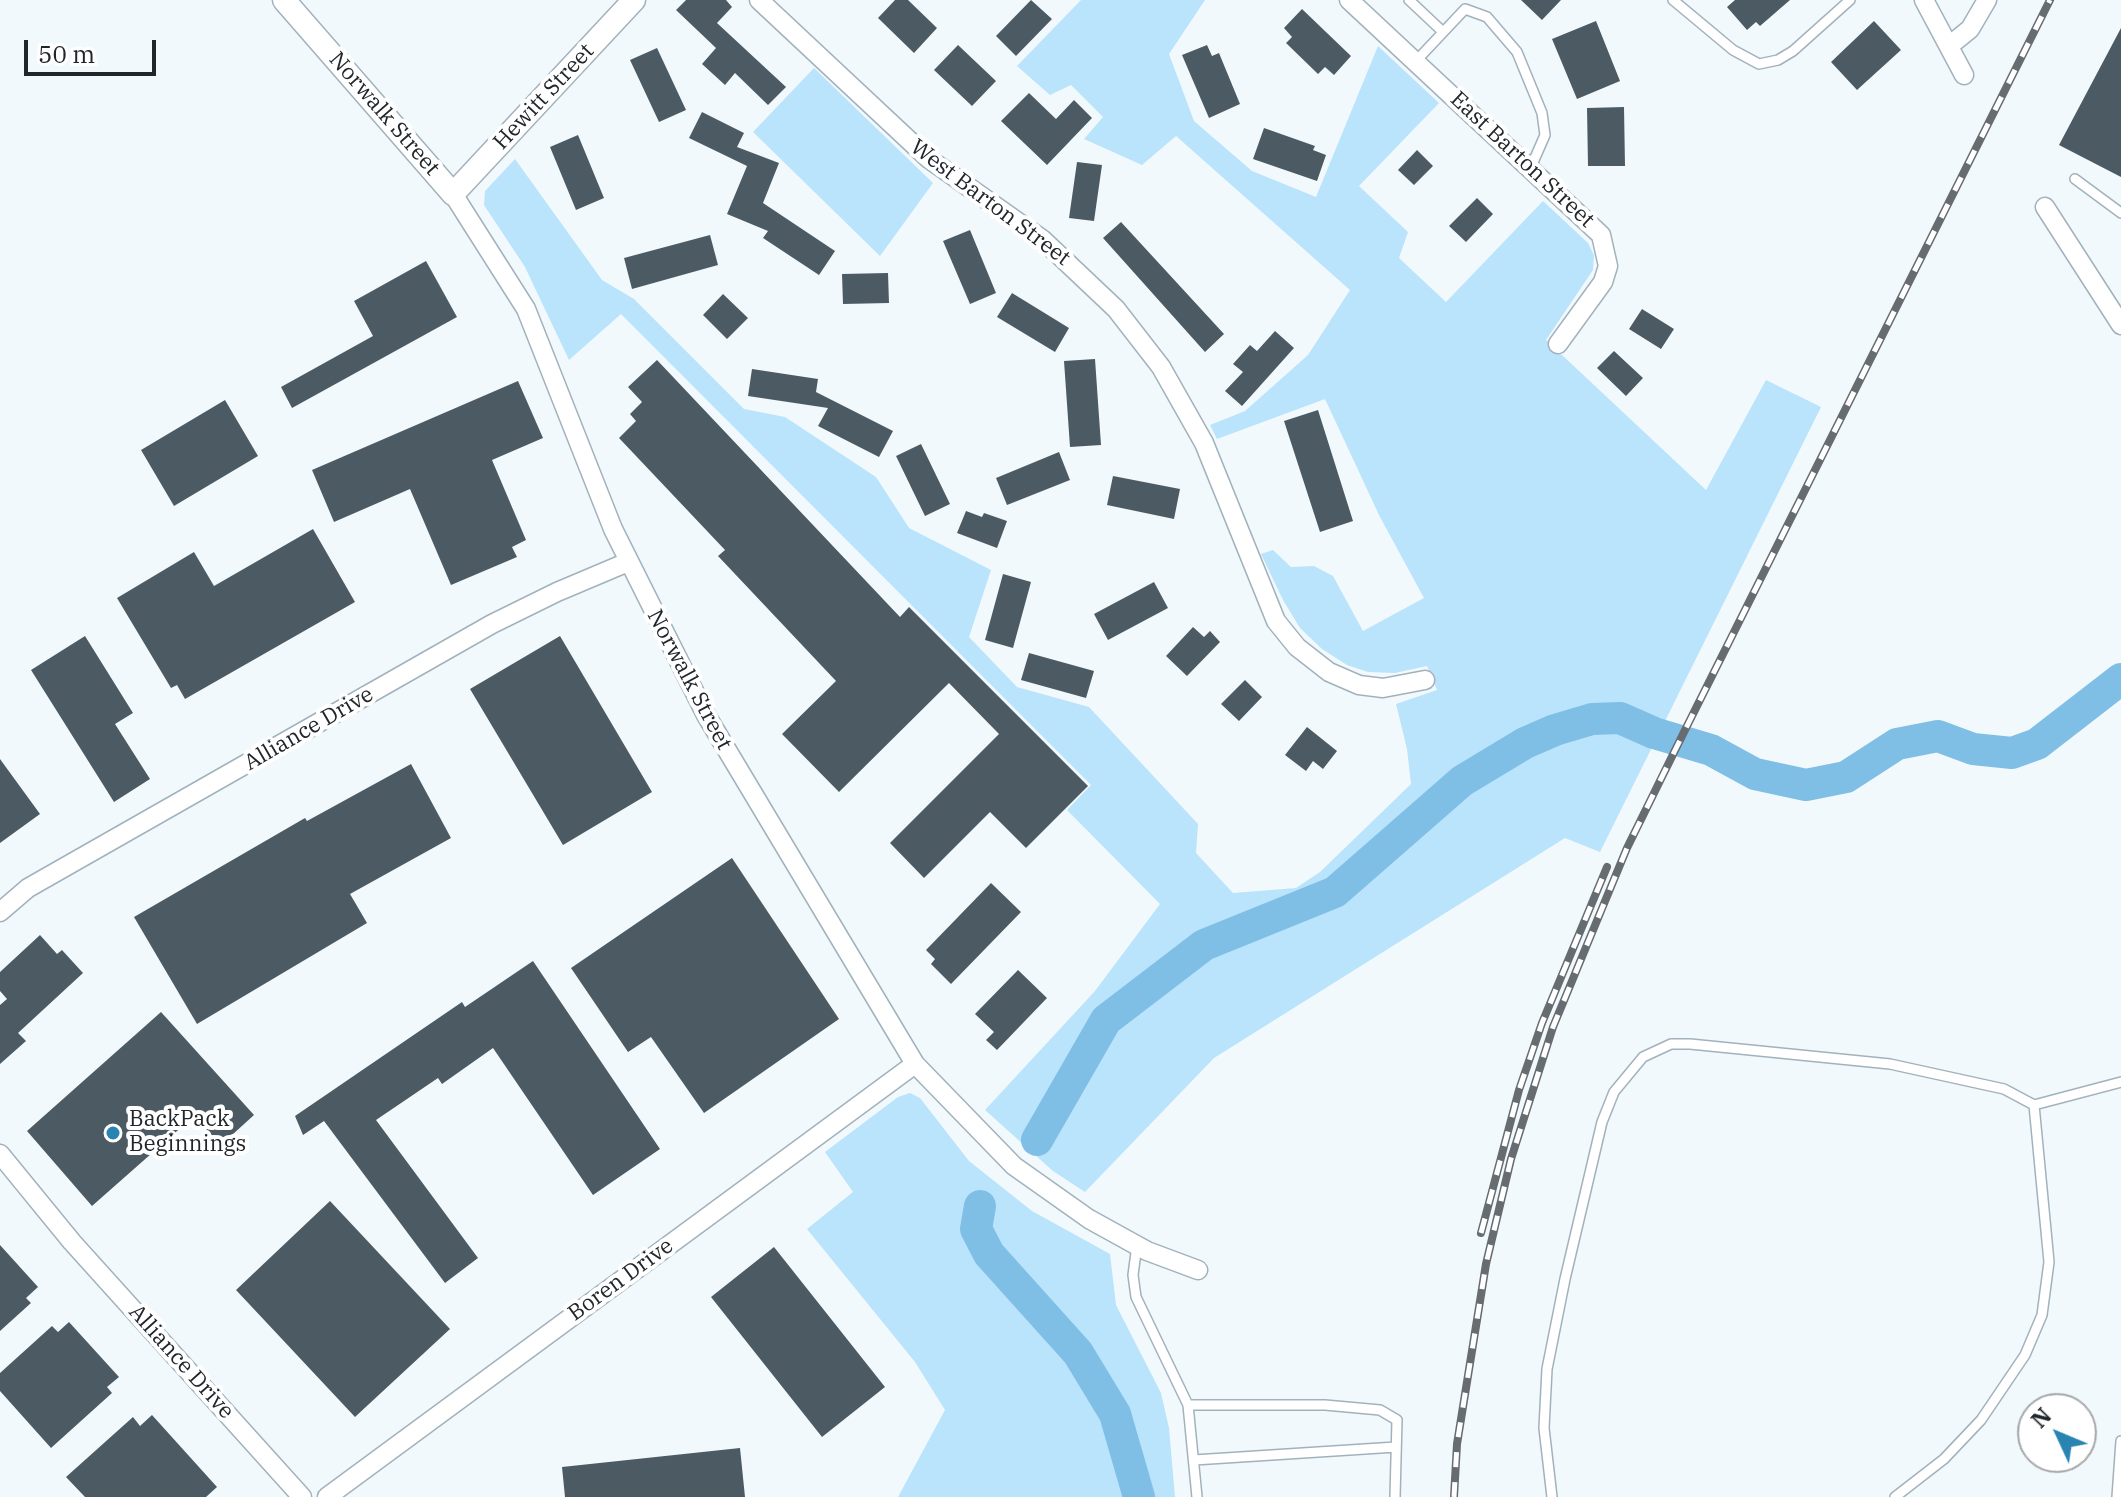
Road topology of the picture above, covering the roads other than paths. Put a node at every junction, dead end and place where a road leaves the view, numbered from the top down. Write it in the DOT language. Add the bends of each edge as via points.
graph roads {
  1 [pos="284,0"];
  2 [pos="634,0"];
  3 [pos="759,0"];
  4 [pos="1349,0"];
  5 [pos="1409,0"];
  6 [pos="1850,0"];
  7 [pos="1924,0"];
  8 [pos="1987,0"];
  9 [pos="1680,2"];
  10 [pos="1442,31"];
  11 [pos="1949,46"];
  12 [pos="1416,61"];
  13 [pos="1964,75"];
  14 [pos="1531,167"];
  15 [pos="2075,179"];
  16 [pos="453,194"];
  17 [pos="2045,207"];
  18 [pos="2121,213"];
  19 [pos="2116,305"];
  20 [pos="2121,325"];
  21 [pos="1558,344"];
  22 [pos="628,562"];
  23 [pos="1425,680"];
  24 [pos="0,912"];
  25 [pos="915,1064"];
  26 [pos="2121,1082"];
  27 [pos="2034,1105"];
  28 [pos="0,1154"];
  29 [pos="1137,1245"];
  30 [pos="1198,1270"];
  31 [pos="1188,1405"];
  32 [pos="2121,1441"];
  33 [pos="1396,1447"];
  34 [pos="1194,1460"];
  35 [pos="302,1497"];
  36 [pos="327,1497"];
  37 [pos="1197,1497"];
  38 [pos="1395,1497"];
  39 [pos="1552,1497"];
  40 [pos="1895,1497"];
  41 [pos="2117,1497"];
  1 -- 16 [label="street, Norwalk Street"];
  2 -- 16 [label="street, Hewitt Street"];
  3 -- 23 [label="street, West Barton Street" via="929,159 1042,239 1116,309 1161,367 1204,443 1276,621 1297,647 1329,672 1359,685 1383,688"];
  4 -- 12 [label="street, East Barton Street"];
  5 -- 10 [label="lane"];
  6 -- 9 [label="lane" via="1793,51 1759,64 1733,50"];
  7 -- 11 [label="street"];
  8 -- 11 [label="street" via="1970,29"];
  10 -- 12 [label="lane"];
  10 -- 14 [label="lane" via="1456,14 1474,9 1502,30 1517,52 1542,113 1545,135"];
  11 -- 13 [label="street"];
  12 -- 14 [label="street, East Barton Street"];
  14 -- 21 [label="street, East Barton Street" via="1589,220 1607,249 1603,282"];
  15 -- 18 [label="lane"];
  16 -- 22 [label="street, Norwalk Street" via="526,309"];
  17 -- 19 [label="street"];
  19 -- 20 [label="street"];
  22 -- 24 [label="street, Alliance Drive" via="492,624 28,888"];
  22 -- 25 [label="street, Norwalk Street" via="712,725"];
  25 -- 29 [label="street, Norwalk Street" via="1014,1166 1089,1219"];
  25 -- 36 [label="street, Boren Drive"];
  26 -- 27 [label="lane"];
  27 -- 39 [label="lane" via="2004,1089 1890,1064 1690,1044 1671,1044 1643,1057 1614,1092 1602,1122 1565,1279 1547,1369 1544,1428"];
  27 -- 40 [label="lane" via="2049,1262 2042,1315 2025,1355 1981,1420 1944,1459"];
  28 -- 35 [label="street, Alliance Drive" via="72,1242"];
  29 -- 30 [label="street, Norwalk Street"];
  29 -- 31 [label="lane" via="1136,1297"];
  31 -- 33 [label="lane" via="1380,1410 1397,1420"];
  31 -- 34 [label="lane"];
  32 -- 41 [label="lane"];
  33 -- 34 [label="lane"];
  33 -- 38 [label="lane"];
  34 -- 37 [label="lane"];
}
